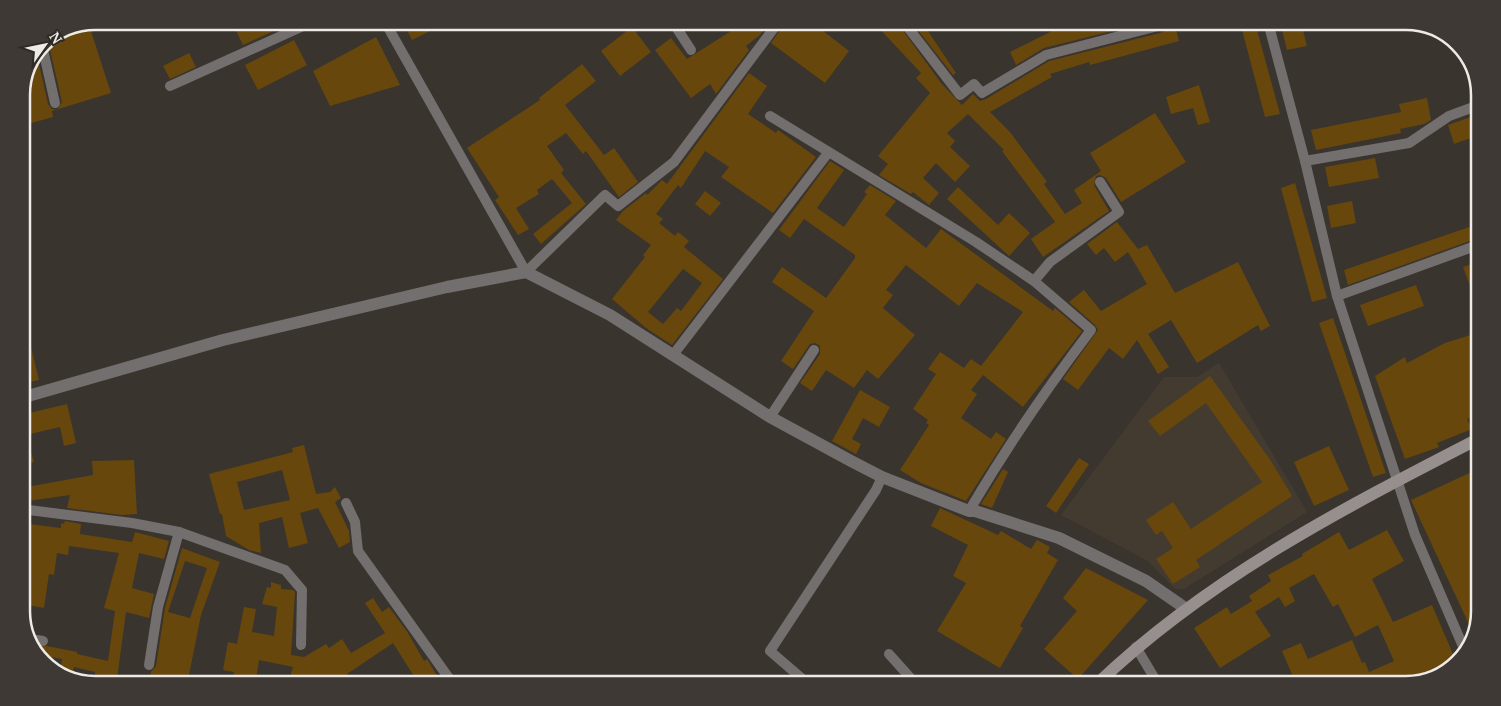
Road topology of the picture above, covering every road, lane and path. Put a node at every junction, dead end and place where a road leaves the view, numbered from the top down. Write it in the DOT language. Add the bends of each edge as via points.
graph roads {
  1 [pos="294,30"];
  2 [pos="390,30"];
  3 [pos="678,30"];
  4 [pos="773,30"];
  5 [pos="910,30"];
  6 [pos="1143,30"];
  7 [pos="1271,30"];
  8 [pos="691,50"];
  9 [pos="44,54"];
  10 [pos="170,86"];
  11 [pos="55,103"];
  12 [pos="1471,108"];
  13 [pos="770,116"];
  14 [pos="828,153"];
  15 [pos="1305,161"];
  16 [pos="1100,182"];
  17 [pos="1471,248"];
  18 [pos="526,272"];
  19 [pos="1034,281"];
  20 [pos="1337,296"];
  21 [pos="814,350"];
  22 [pos="673,355"];
  23 [pos="30,395"];
  24 [pos="770,417"];
  25 [pos="1471,443"];
  26 [pos="882,477"];
  27 [pos="1396,481"];
  28 [pos="346,503"];
  29 [pos="30,510"];
  30 [pos="969,511"];
  31 [pos="179,532"];
  32 [pos="1185,608"];
  33 [pos="37,641"];
  34 [pos="43,641"];
  35 [pos="301,644"];
  36 [pos="1462,644"];
  37 [pos="1136,647"];
  38 [pos="889,654"];
  39 [pos="149,665"];
  40 [pos="447,676"];
  41 [pos="799,676"];
  42 [pos="909,676"];
  43 [pos="1105,676"];
  44 [pos="1153,676"];
  1 -- 10 [label="street"];
  2 -- 18 [label="street"];
  3 -- 8 [label="street"];
  4 -- 18 [label="street" via="674,162 618,206 605,195"];
  5 -- 6 [label="street" via="960,95 974,84 982,93 1046,55"];
  7 -- 15 [label="street"];
  9 -- 11 [label="street"];
  12 -- 15 [label="street" via="1449,116 1409,143"];
  13 -- 14 [label="street"];
  14 -- 19 [label="street" via="976,242"];
  14 -- 22 [label="street"];
  15 -- 20 [label="street"];
  16 -- 19 [label="street" via="1119,212 1050,262"];
  17 -- 20 [label="street"];
  18 -- 22 [label="street" via="610,315"];
  18 -- 23 [label="street" via="223,340"];
  19 -- 30 [label="street" via="1091,330 1002,456"];
  20 -- 27 [label="street"];
  21 -- 24 [label="street"];
  22 -- 24 [label="street"];
  24 -- 26 [label="street"];
  25 -- 27 [label="main road"];
  26 -- 30 [label="street"];
  26 -- 41 [label="street" via="770,651"];
  27 -- 32 [label="main road" via="1274,548"];
  27 -- 36 [label="street" via="1415,535"];
  28 -- 40 [label="street" via="355,522 358,551"];
  29 -- 31 [label="street"];
  30 -- 32 [label="street" via="1059,538 1146,581"];
  31 -- 35 [label="street" via="285,570 302,590"];
  31 -- 39 [label="street" via="158,606"];
  32 -- 37 [label="main road"];
  33 -- 34 [label="street"];
  37 -- 43 [label="main road"];
  37 -- 44 [label="street"];
  38 -- 42 [label="street"];
}
